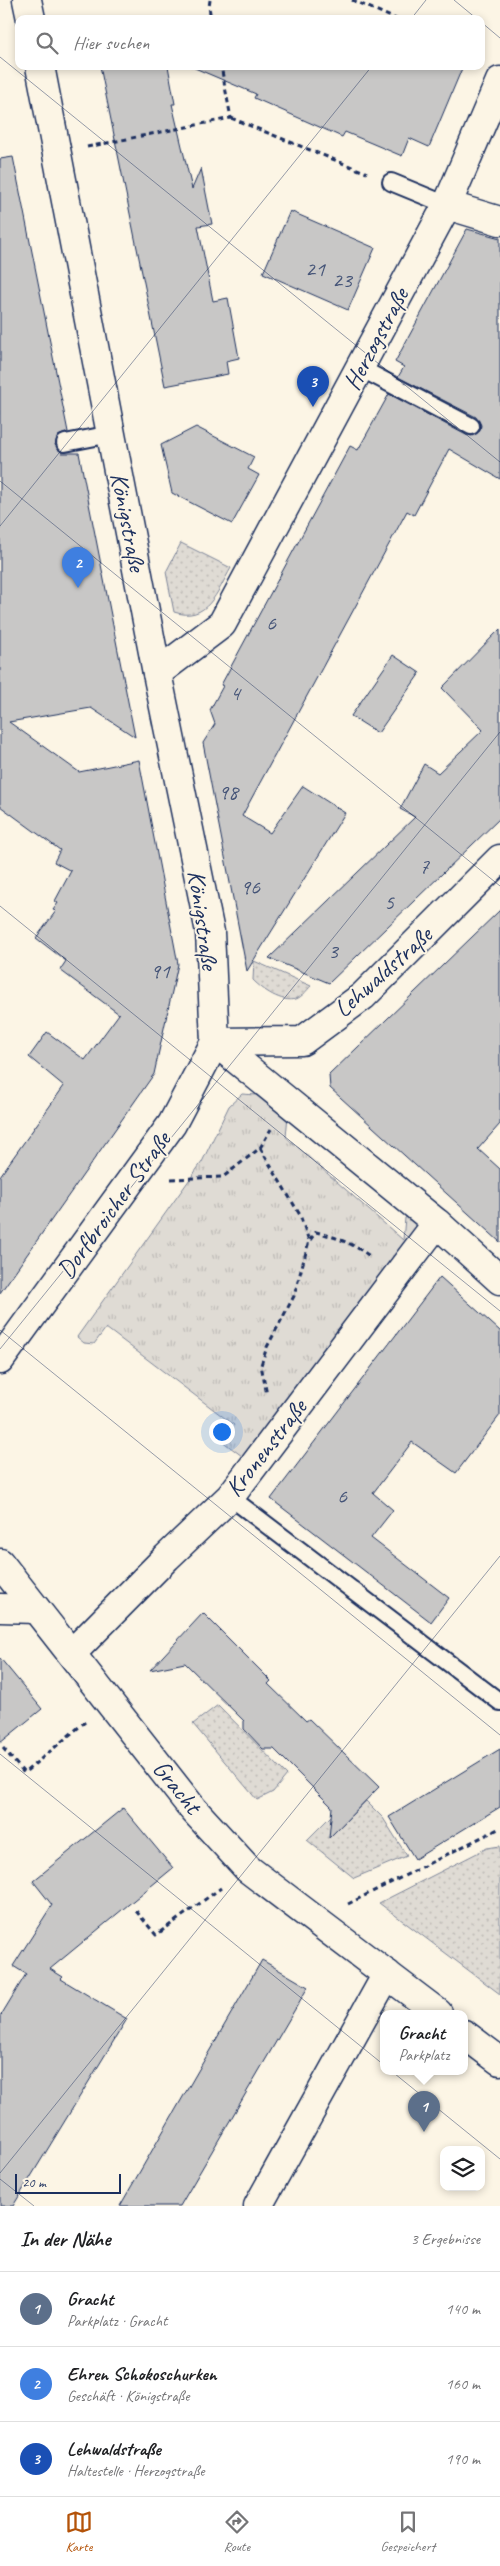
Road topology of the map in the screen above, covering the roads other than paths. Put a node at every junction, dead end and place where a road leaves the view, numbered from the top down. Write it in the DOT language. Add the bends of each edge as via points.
graph roads {
  1 [pos="27,0"];
  2 [pos="30,15"];
  3 [pos="41,70"];
  4 [pos="500,81"];
  5 [pos="391,182"];
  6 [pos="447,204"];
  7 [pos="500,221"];
  8 [pos="360,368"];
  9 [pos="471,426"];
  10 [pos="111,434"];
  11 [pos="65,442"];
  12 [pos="157,673"];
  13 [pos="500,859"];
  14 [pos="215,1042"];
  15 [pos="437,1223"];
  16 [pos="500,1280"];
  17 [pos="0,1360"];
  18 [pos="230,1497"];
  19 [pos="0,1563"];
  20 [pos="0,1608"];
  21 [pos="36,1610"];
  22 [pos="72,1654"];
  23 [pos="500,1702"];
  24 [pos="387,1974"];
  25 [pos="434,2010"];
  26 [pos="468,2037"];
  27 [pos="500,2061"];
  28 [pos="258,2206"];
  1 -- 2 [label="street"];
  3 -- 10 [label="street, Königstraße"];
  4 -- 6 [label="street, Herzogstraße"];
  5 -- 6 [label="lane"];
  6 -- 7 [label="street"];
  6 -- 8 [label="street, Herzogstraße"];
  8 -- 9 [label="lane"];
  8 -- 12 [label="street, Herzogstraße" via="222,624"];
  10 -- 11 [label="lane"];
  10 -- 12 [label="street, Königstraße"];
  12 -- 14 [label="street, Königstraße" via="210,932"];
  13 -- 14 [label="street, Lehwaldstraße" via="363,996 302,1040"];
  14 -- 15 [label="street"];
  14 -- 17 [label="street, Dorfbroicher Straße" via="172,1124"];
  15 -- 16 [label="street"];
  15 -- 18 [label="street, Kronenstraße"];
  18 -- 22 [label="street, Kronenstraße"];
  18 -- 23 [label="lane"];
  19 -- 21 [label="street, Gracht"];
  20 -- 21 [label="street"];
  21 -- 22 [label="street, Gracht"];
  22 -- 24 [label="street, Gracht" via="192,1809 248,1868"];
  24 -- 25 [label="street, Gracht"];
  24 -- 28 [label="street"];
  26 -- 27 [label="street"];
}
